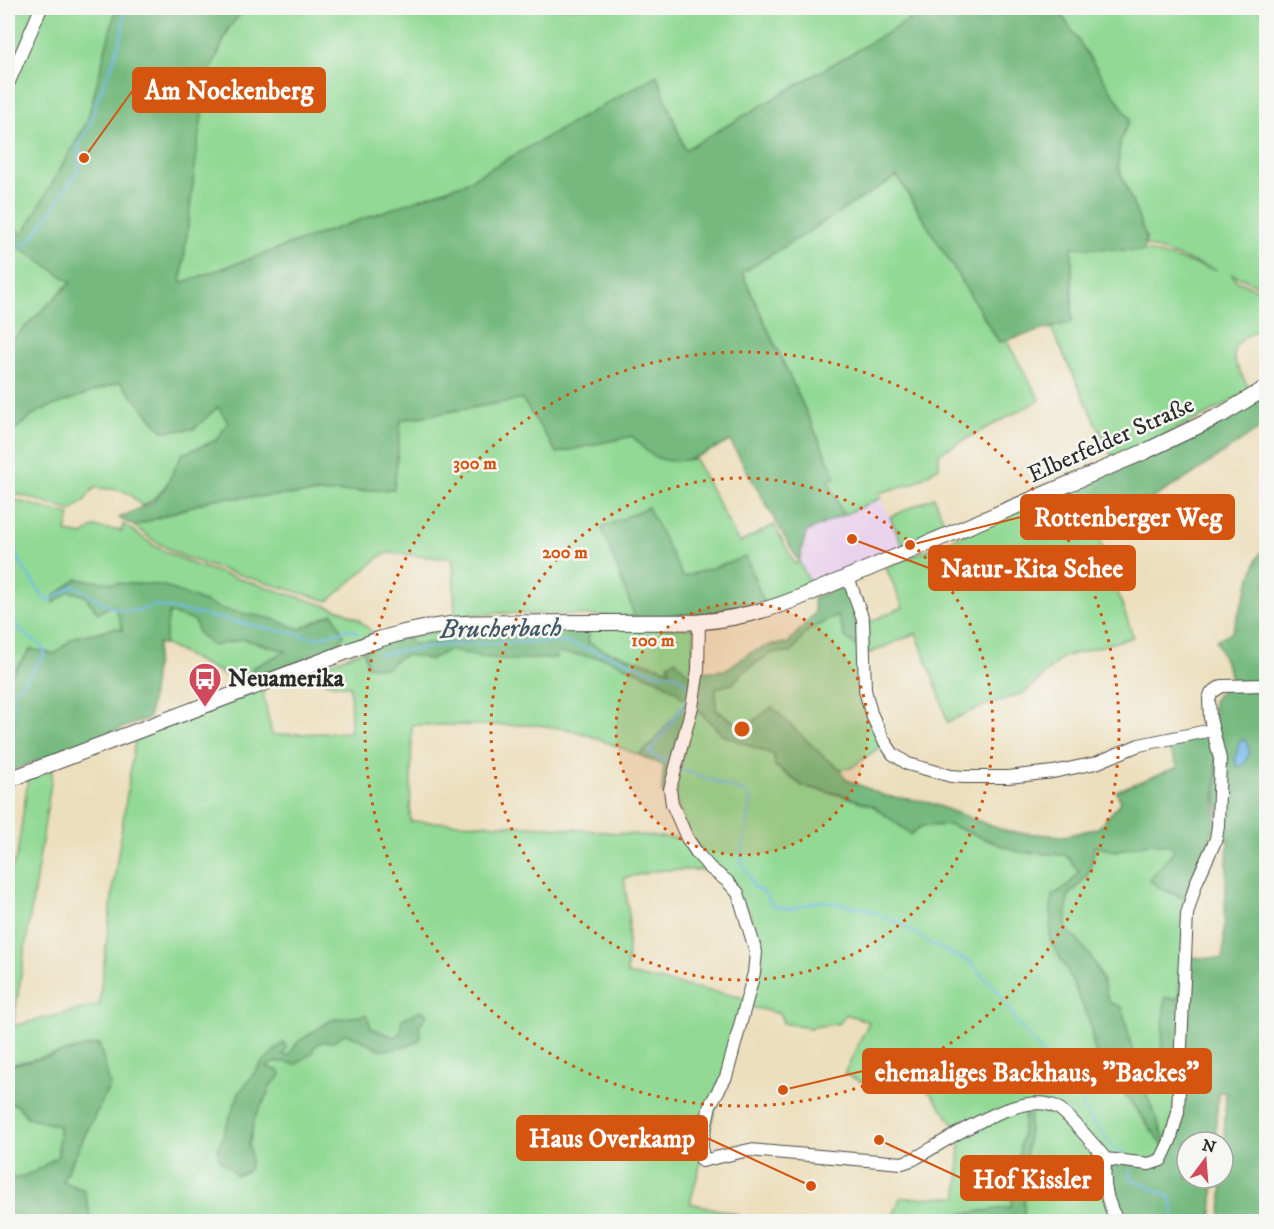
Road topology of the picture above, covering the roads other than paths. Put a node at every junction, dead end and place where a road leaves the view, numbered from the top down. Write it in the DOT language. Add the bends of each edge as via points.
graph roads {
  1 [pos="41,8"];
  2 [pos="8,84"];
  3 [pos="1266,388"];
  4 [pos="848,577"];
  5 [pos="699,622"];
  6 [pos="1266,685"];
  7 [pos="1212,730"];
  8 [pos="8,780"];
  9 [pos="1106,1159"];
  10 [pos="1118,1221"];
  1 -- 2 [label="street"];
  3 -- 4 [label="main road, Elberfelder Straße" via="1154,447"];
  4 -- 5 [label="main road, Elberfelder Straße" via="766,610"];
  4 -- 7 [label="street" via="863,620 865,690 871,713 892,754 908,764 964,777 1053,772 1096,763 1139,745"];
  5 -- 8 [label="main road, Elberfelder Straße" via="474,623 411,630"];
  5 -- 9 [label="street" via="698,670 670,789 672,804 697,853 738,893 756,952 726,1077 710,1105 702,1161 749,1150 902,1163 1000,1112 1040,1103 1060,1109"];
  6 -- 7 [label="street" via="1222,686 1211,693"];
  7 -- 9 [label="street" via="1220,759 1218,826 1187,914 1181,1073 1174,1130 1161,1160 1149,1164"];
  9 -- 10 [label="street" via="1105,1188"];
}
